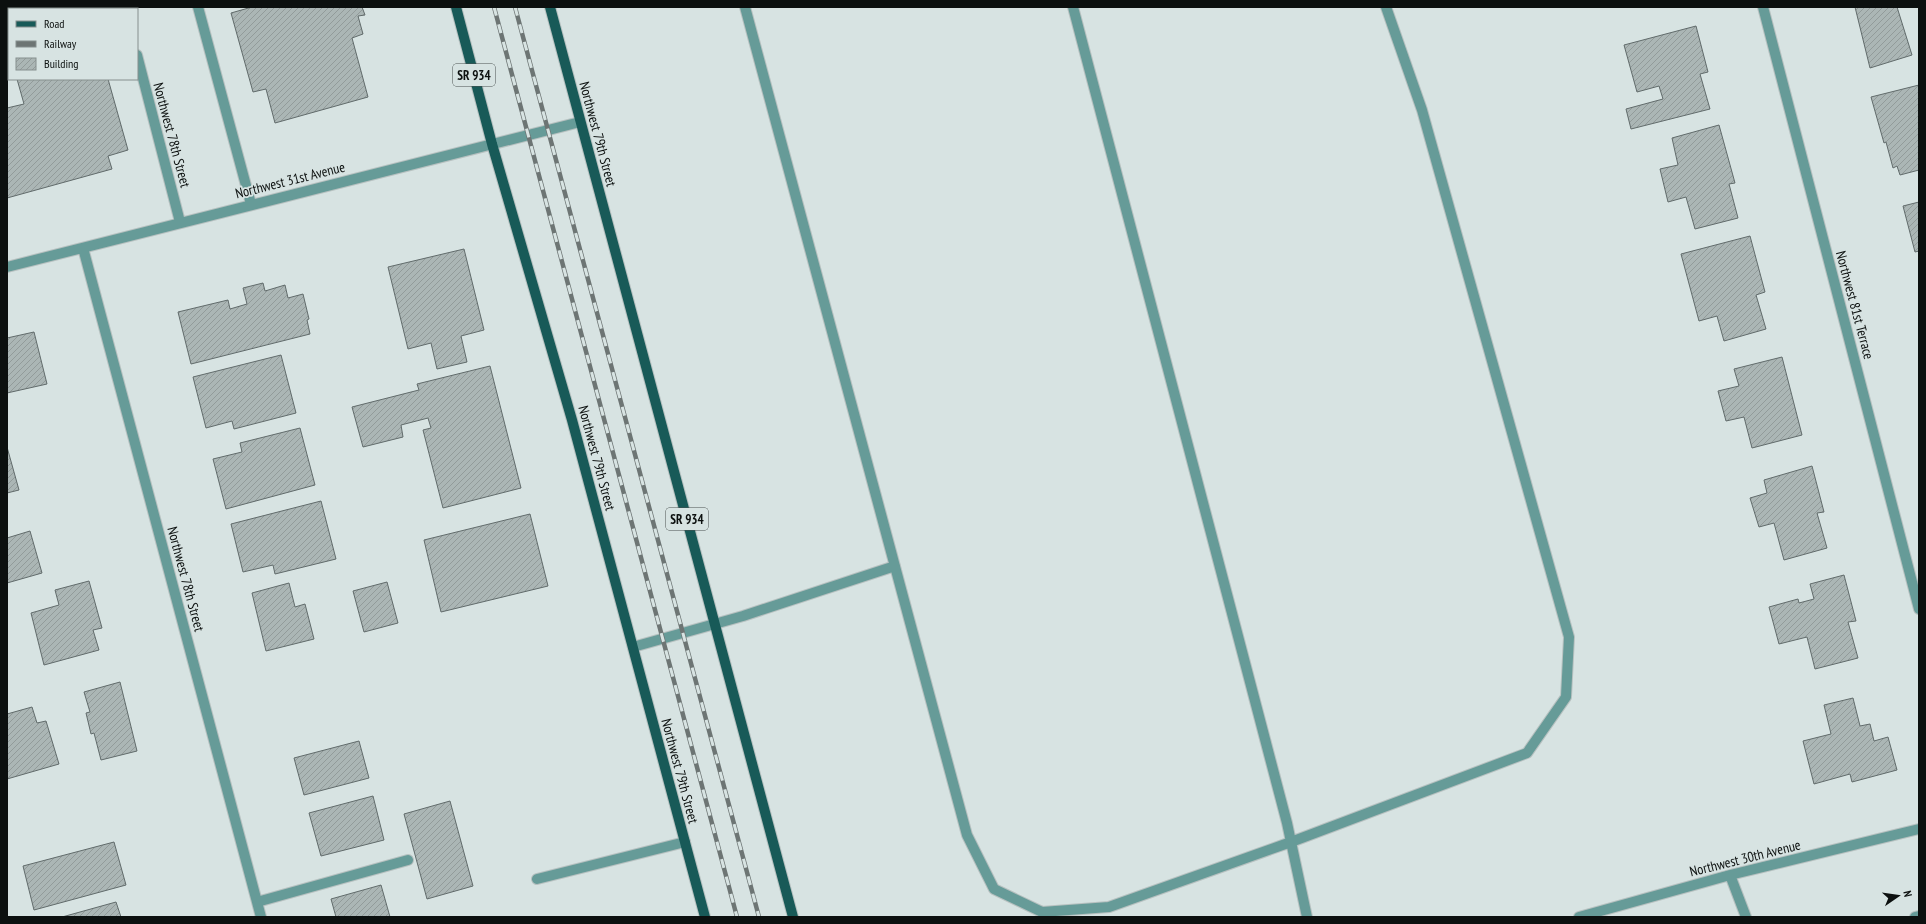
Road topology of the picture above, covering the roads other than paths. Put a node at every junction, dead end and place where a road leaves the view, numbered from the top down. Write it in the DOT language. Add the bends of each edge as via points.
graph roads {
  1 [pos="198,7"];
  2 [pos="456,7"];
  3 [pos="550,7"];
  4 [pos="745,7"];
  5 [pos="1073,7"];
  6 [pos="1386,7"];
  7 [pos="1763,7"];
  8 [pos="138,58"];
  9 [pos="580,122"];
  10 [pos="492,144"];
  11 [pos="251,204"];
  12 [pos="180,222"];
  13 [pos="83,248"];
  14 [pos="7,267"];
  15 [pos="895,566"];
  16 [pos="1919,609"];
  17 [pos="715,623"];
  18 [pos="633,647"];
  19 [pos="1919,830"];
  20 [pos="685,842"];
  21 [pos="1291,842"];
  22 [pos="408,860"];
  23 [pos="1730,875"];
  24 [pos="537,879"];
  25 [pos="257,902"];
  26 [pos="1919,916"];
  27 [pos="261,917"];
  28 [pos="705,917"];
  29 [pos="794,917"];
  30 [pos="1307,917"];
  31 [pos="1579,917"];
  32 [pos="1746,917"];
  33 [pos="1915,917"];
  1 -- 11 [label="street"];
  2 -- 10 [label="main road, Northwest 79th Street / SR 934"];
  3 -- 9 [label="main road, Northwest 79th Street / SR 934"];
  4 -- 15 [label="street"];
  5 -- 21 [label="street"];
  6 -- 21 [label="street" via="1422,110 1569,637 1566,697 1527,753"];
  7 -- 16 [label="street, Northwest 81st Terrace"];
  8 -- 12 [label="street, Northwest 78th Street"];
  9 -- 10 [label="street, Northwest 31st Avenue"];
  9 -- 17 [label="main road, Northwest 79th Street / SR 934"];
  10 -- 11 [label="street, Northwest 31st Avenue"];
  10 -- 18 [label="main road, Northwest 79th Street / SR 934" via="572,420"];
  11 -- 12 [label="street, Northwest 31st Avenue"];
  12 -- 13 [label="street, Northwest 31st Avenue"];
  13 -- 14 [label="street, Northwest 31st Avenue"];
  13 -- 25 [label="street, Northwest 78th Street"];
  15 -- 17 [label="street"];
  15 -- 21 [label="street" via="967,835 994,889 1042,912 1109,907"];
  17 -- 18 [label="street"];
  17 -- 29 [label="main road, Northwest 79th Street / SR 934"];
  18 -- 20 [label="main road, Northwest 79th Street / SR 934"];
  19 -- 23 [label="street, Northwest 30th Avenue"];
  20 -- 24 [label="street"];
  20 -- 28 [label="main road, Northwest 79th Street / SR 934"];
  21 -- 30 [label="street"];
  22 -- 25 [label="street"];
  23 -- 31 [label="street, Northwest 30th Avenue"];
  23 -- 32 [label="street"];
  25 -- 27 [label="street, Northwest 78th Street"];
  26 -- 33 [label="street"];
}
